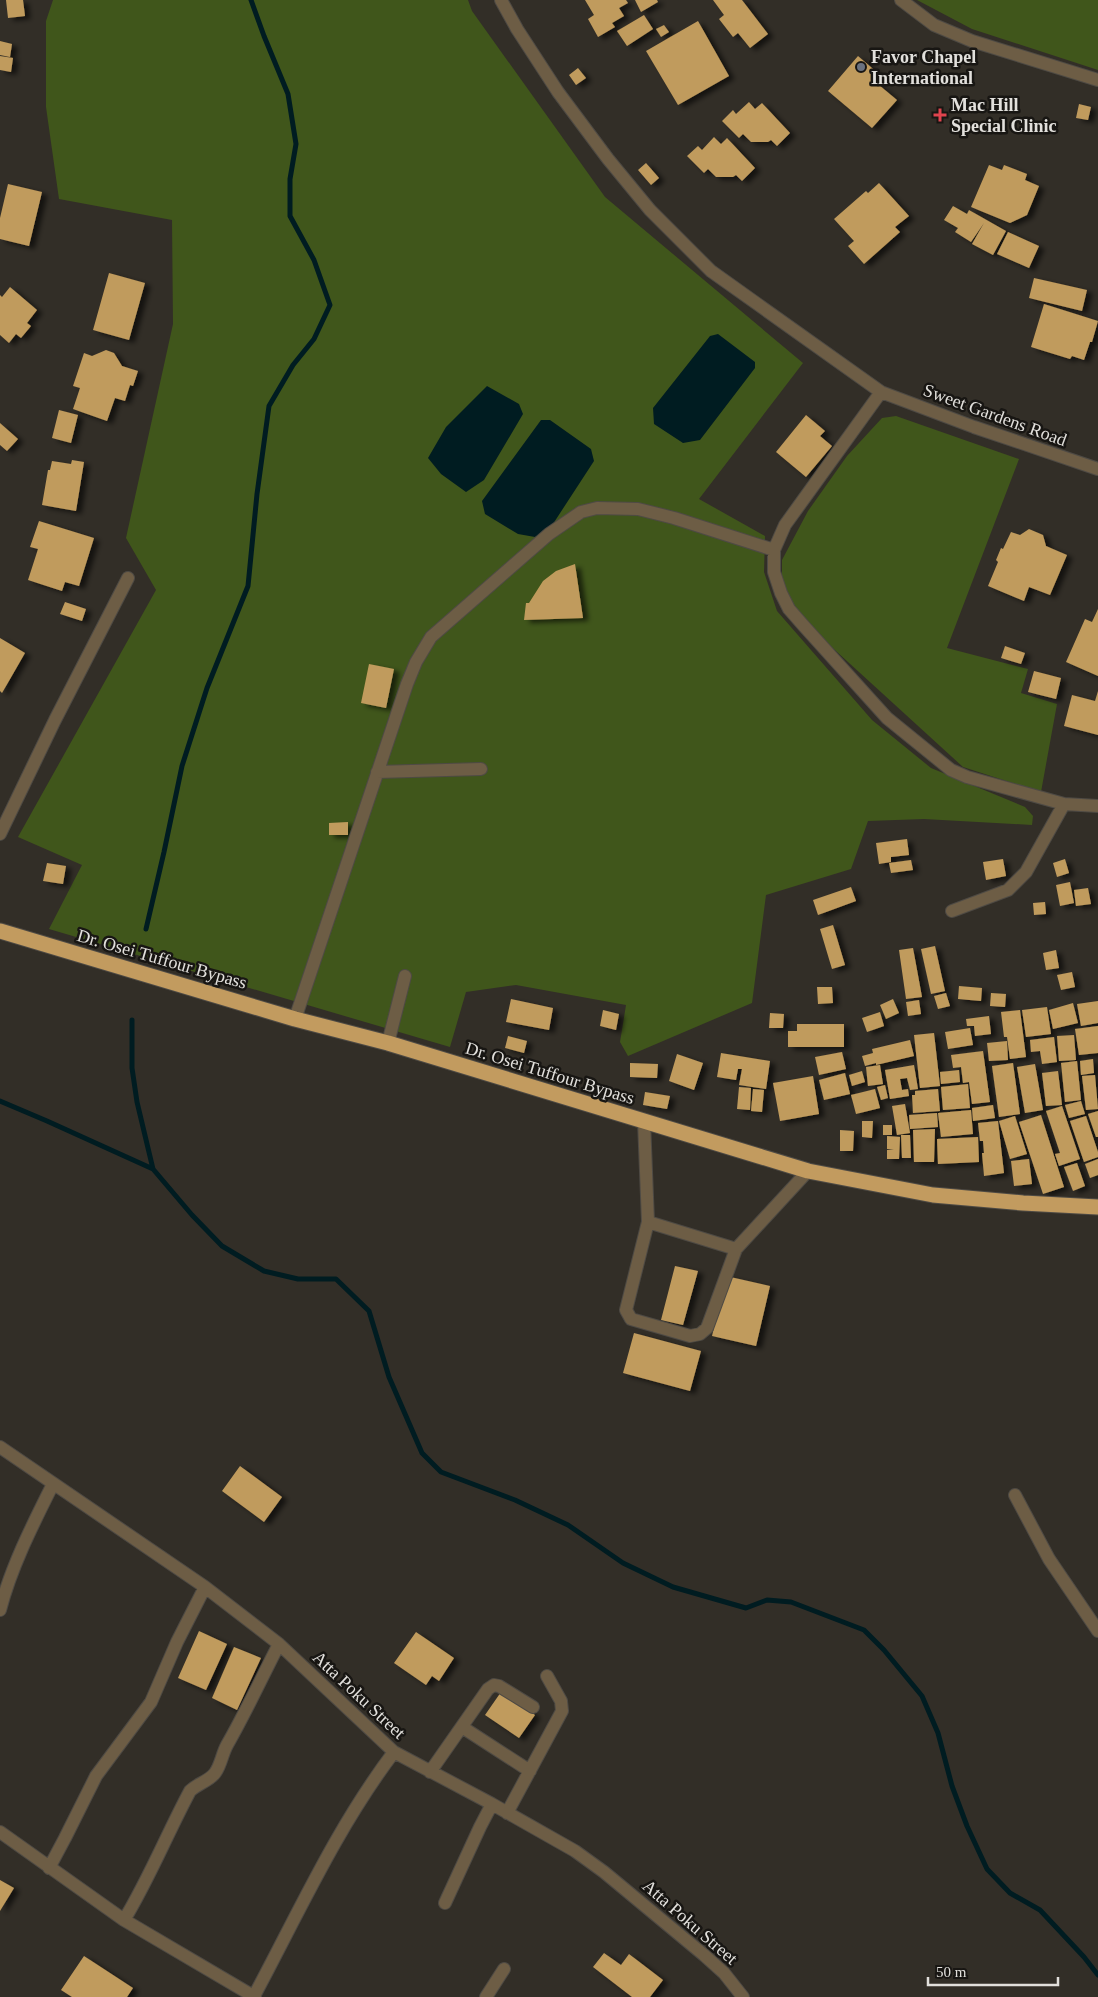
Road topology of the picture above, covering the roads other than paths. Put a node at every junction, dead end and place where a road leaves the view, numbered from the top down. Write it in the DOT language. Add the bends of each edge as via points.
graph roads {
  1 [pos="501,0"];
  2 [pos="901,0"];
  3 [pos="1098,80"];
  4 [pos="881,392"];
  5 [pos="1098,469"];
  6 [pos="774,550"];
  7 [pos="128,578"];
  8 [pos="481,769"];
  9 [pos="377,772"];
  10 [pos="1064,804"];
  11 [pos="1098,806"];
  12 [pos="0,834"];
  13 [pos="952,911"];
  14 [pos="0,932"];
  15 [pos="405,976"];
  16 [pos="295,1019"];
  17 [pos="388,1042"];
  18 [pos="644,1121"];
  19 [pos="808,1171"];
  20 [pos="1098,1207"];
  21 [pos="648,1222"];
  22 [pos="736,1249"];
  23 [pos="0,1446"];
  24 [pos="53,1484"];
  25 [pos="1015,1495"];
  26 [pos="205,1587"];
  27 [pos="0,1610"];
  28 [pos="1098,1631"];
  29 [pos="279,1644"];
  30 [pos="547,1676"];
  31 [pos="533,1707"];
  32 [pos="462,1727"];
  33 [pos="394,1752"];
  34 [pos="530,1771"];
  35 [pos="430,1772"];
  36 [pos="492,1804"];
  37 [pos="507,1813"];
  38 [pos="0,1832"];
  39 [pos="49,1868"];
  40 [pos="445,1903"];
  41 [pos="124,1920"];
  42 [pos="504,1969"];
  43 [pos="254,1997"];
  44 [pos="486,1997"];
  45 [pos="743,1997"];
  1 -- 4 [label="street, Sweet Gardens Road" via="563,100 608,159 680,242 711,271"];
  2 -- 3 [label="street" via="934,25 972,41"];
  4 -- 5 [label="street, Sweet Gardens Road"];
  4 -- 6 [label="street" via="785,525"];
  6 -- 9 [label="street" via="638,509 597,508 581,512 549,534 431,637 416,662"];
  6 -- 10 [label="street" via="774,572 789,608 887,718 951,770 992,785"];
  7 -- 12 [label="street"];
  8 -- 9 [label="street"];
  9 -- 16 [label="street"];
  10 -- 11 [label="street"];
  10 -- 13 [label="street" via="1026,872 1008,890"];
  14 -- 16 [label="highway, Dr. Osei Tuffour Bypass"];
  15 -- 17 [label="street"];
  16 -- 17 [label="highway, Dr. Osei Tuffour Bypass"];
  17 -- 18 [label="highway, Dr. Osei Tuffour Bypass"];
  18 -- 19 [label="highway, Dr. Osei Tuffour Bypass"];
  18 -- 21 [label="street"];
  19 -- 20 [label="highway, Dr. Osei Tuffour Bypass" via="933,1195"];
  19 -- 22 [label="street"];
  21 -- 22 [label="street"];
  21 -- 22 [label="street" via="626,1310 631,1319 690,1336 700,1334 707,1328"];
  23 -- 24 [label="street, Atta Poku Street"];
  24 -- 26 [label="street, Atta Poku Street"];
  24 -- 27 [label="street" via="5,1589"];
  25 -- 28 [label="street" via="1049,1559"];
  26 -- 29 [label="street, Atta Poku Street"];
  26 -- 39 [label="street" via="151,1702 96,1776"];
  29 -- 33 [label="street, Atta Poku Street"];
  29 -- 41 [label="street" via="216,1772 190,1791 142,1891"];
  30 -- 34 [label="street" via="561,1701 562,1711"];
  31 -- 32 [label="street" via="494,1685"];
  32 -- 34 [label="street"];
  32 -- 35 [label="street"];
  33 -- 35 [label="street, Atta Poku Street"];
  33 -- 43 [label="street" via="371,1783 333,1848"];
  34 -- 37 [label="street"];
  35 -- 36 [label="street, Atta Poku Street"];
  36 -- 37 [label="street, Atta Poku Street"];
  36 -- 40 [label="street"];
  37 -- 45 [label="street, Atta Poku Street" via="575,1851 604,1872 704,1955"];
  38 -- 39 [label="street"];
  39 -- 41 [label="street"];
  41 -- 43 [label="street"];
  42 -- 44 [label="street"];
}
